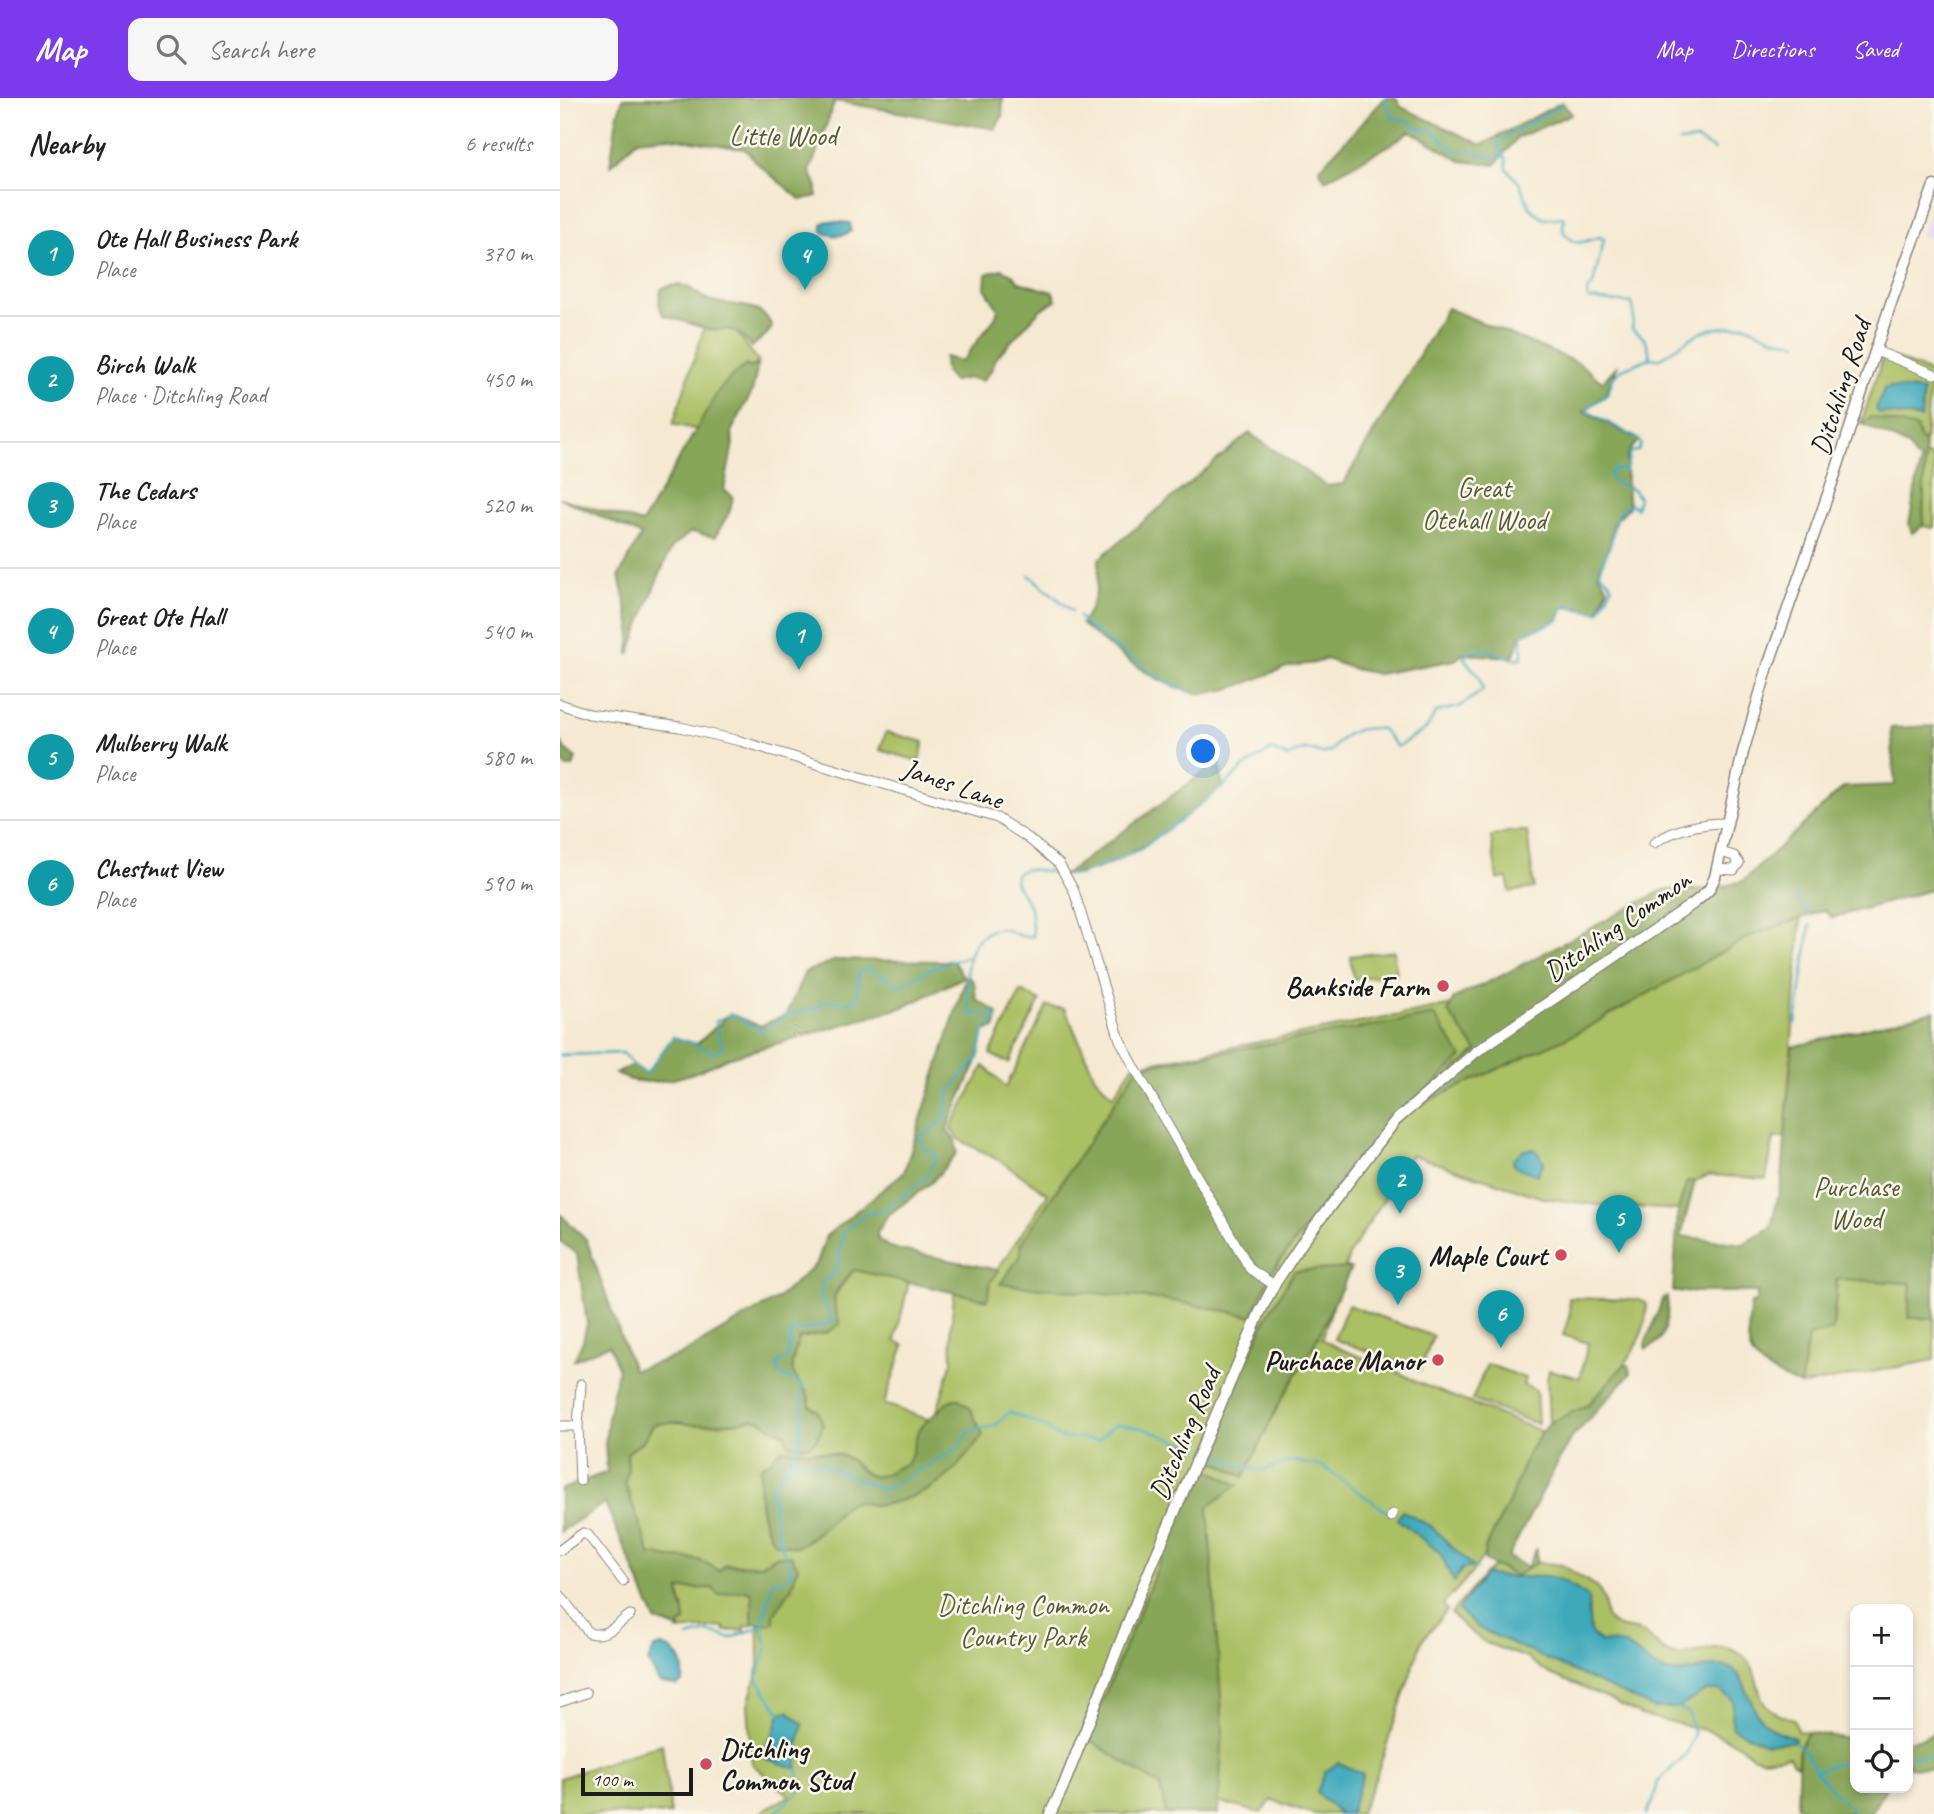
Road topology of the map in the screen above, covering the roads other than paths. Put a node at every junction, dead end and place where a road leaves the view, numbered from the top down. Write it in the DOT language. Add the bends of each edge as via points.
graph roads {
  1 [pos="1934,186"];
  2 [pos="1876,351"];
  3 [pos="1934,374"];
  4 [pos="1790,603"];
  5 [pos="560,705"];
  6 [pos="1726,823"];
  7 [pos="1654,843"];
  8 [pos="1721,852"];
  9 [pos="1718,869"];
  10 [pos="1417,1103"];
  11 [pos="1274,1285"];
  12 [pos="581,1384"];
  13 [pos="560,1426"];
  14 [pos="578,1426"];
  15 [pos="580,1481"];
  16 [pos="560,1550"];
  17 [pos="623,1581"];
  18 [pos="560,1595"];
  19 [pos="630,1615"];
  20 [pos="586,1693"];
  21 [pos="560,1702"];
  22 [pos="1050,1814"];
  1 -- 2 [label="main road, Ditchling Road"];
  2 -- 3 [label="street"];
  2 -- 4 [label="main road, Ditchling Road"];
  4 -- 6 [label="main road, Ditchling Common" via="1768,666"];
  5 -- 11 [label="street, Janes Lane" via="740,741 997,818 1042,847 1068,880 1120,1040 1250,1269"];
  6 -- 7 [label="street" via="1662,832"];
  6 -- 8 [label="main road, Ditchling Common"];
  8 -- 9 [label="main road, Ditchling Common"];
  8 -- 9 [label="street" via="1739,863 1734,870"];
  9 -- 10 [label="main road, Ditchling Common" via="1709,890 1694,903 1477,1051"];
  10 -- 11 [label="main road, Ditchling Road" via="1395,1121"];
  11 -- 22 [label="main road, Ditchling Road"];
  12 -- 14 [label="street"];
  13 -- 14 [label="street"];
  14 -- 15 [label="street"];
  16 -- 17 [label="street" via="583,1533 588,1535"];
  18 -- 19 [label="street" via="589,1633 603,1635"];
  20 -- 21 [label="street"];
}
